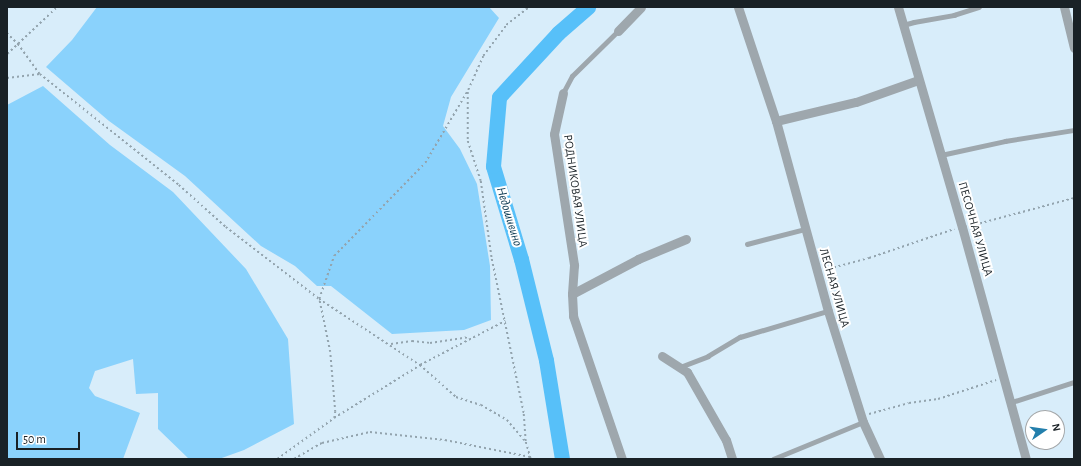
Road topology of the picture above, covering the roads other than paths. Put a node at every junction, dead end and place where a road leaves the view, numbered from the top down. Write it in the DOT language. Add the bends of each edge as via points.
graph roads {
  1 [pos="641,7"];
  2 [pos="738,7"];
  3 [pos="898,7"];
  4 [pos="979,7"];
  5 [pos="1064,7"];
  6 [pos="903,25"];
  7 [pos="618,30"];
  8 [pos="1074,48"];
  9 [pos="918,80"];
  10 [pos="563,93"];
  11 [pos="776,121"];
  12 [pos="1074,130"];
  13 [pos="941,155"];
  14 [pos="805,229"];
  15 [pos="686,239"];
  16 [pos="747,244"];
  17 [pos="572,294"];
  18 [pos="828,311"];
  19 [pos="662,356"];
  20 [pos="680,367"];
  21 [pos="1074,382"];
  22 [pos="1012,402"];
  23 [pos="862,419"];
  24 [pos="622,459"];
  25 [pos="732,459"];
  26 [pos="773,459"];
  27 [pos="880,459"];
  28 [pos="1026,459"];
  1 -- 7 [label="street"];
  2 -- 11 [label="street, ЛЕСНАЯ УЛИЦА"];
  3 -- 6 [label="street, ПЕСОЧНАЯ УЛИЦА"];
  4 -- 6 [label="lane" via="954,15"];
  5 -- 8 [label="street"];
  6 -- 9 [label="street, ПЕСОЧНАЯ УЛИЦА"];
  7 -- 10 [label="lane" via="572,76"];
  9 -- 11 [label="street" via="856,102"];
  9 -- 13 [label="street, ПЕСОЧНАЯ УЛИЦА"];
  10 -- 17 [label="street, РОДНИКОВАЯ УЛИЦА" via="554,134 574,265"];
  11 -- 14 [label="street, ЛЕСНАЯ УЛИЦА"];
  12 -- 13 [label="lane"];
  13 -- 22 [label="street, ПЕСОЧНАЯ УЛИЦА"];
  14 -- 16 [label="lane"];
  14 -- 18 [label="street, ЛЕСНАЯ УЛИЦА"];
  15 -- 17 [label="street" via="638,259"];
  17 -- 24 [label="street, РОДНИКОВАЯ УЛИЦА" via="573,316"];
  18 -- 20 [label="lane" via="740,337 708,356"];
  18 -- 23 [label="street, ЛЕСНАЯ УЛИЦА"];
  19 -- 20 [label="street"];
  20 -- 25 [label="street" via="696,385 726,440"];
  21 -- 22 [label="lane"];
  22 -- 28 [label="street, ПЕСОЧНАЯ УЛИЦА"];
  23 -- 26 [label="lane"];
  23 -- 27 [label="street, ЛЕСНАЯ УЛИЦА"];
}
